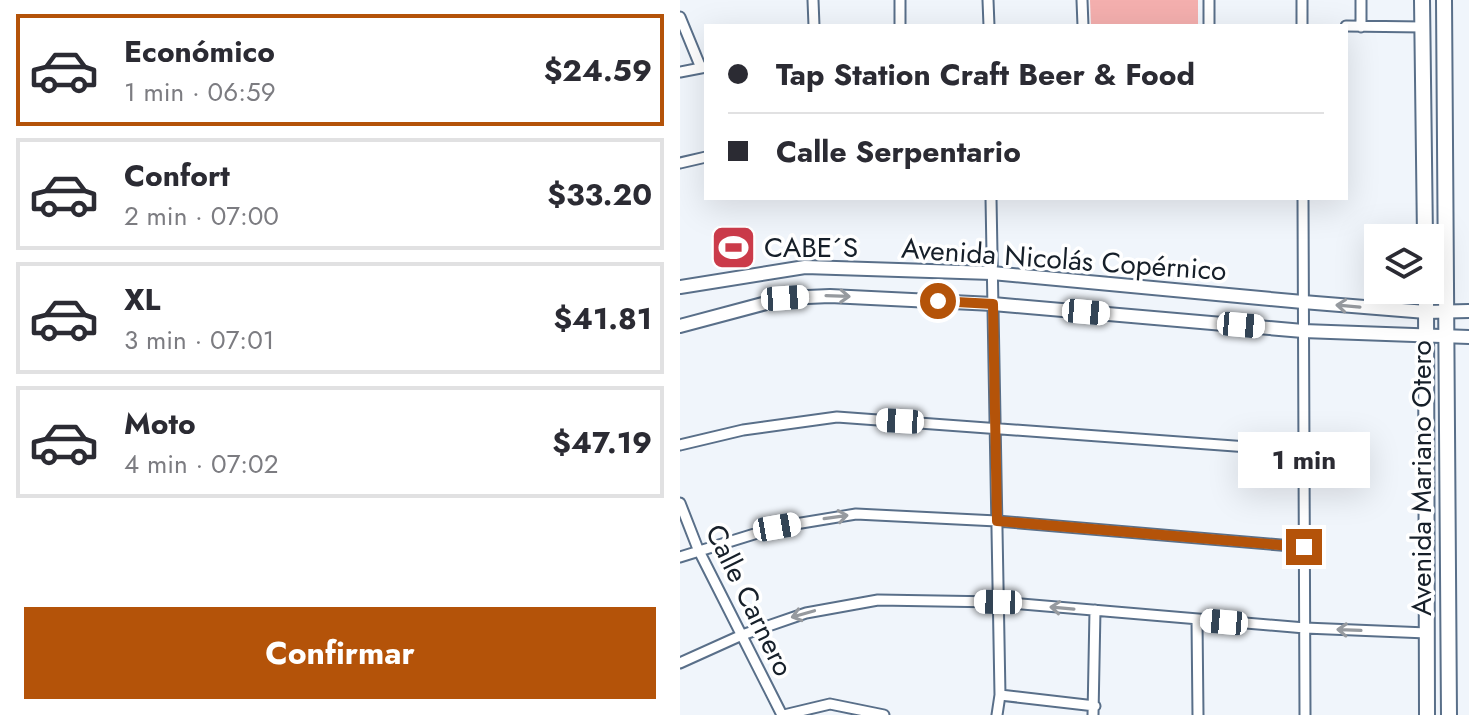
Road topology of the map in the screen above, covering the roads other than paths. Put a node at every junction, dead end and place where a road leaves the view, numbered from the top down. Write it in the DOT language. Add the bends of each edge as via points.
graph roads {
  1 [pos="813,0"];
  2 [pos="900,0"];
  3 [pos="988,0"];
  4 [pos="1082,0"];
  5 [pos="1209,0"];
  6 [pos="1302,0"];
  7 [pos="1361,0"];
  8 [pos="1422,0"];
  9 [pos="1444,0"];
  10 [pos="680,17"];
  11 [pos="814,24"];
  12 [pos="900,24"];
  13 [pos="989,24"];
  14 [pos="1083,24"];
  15 [pos="1209,24"];
  16 [pos="1302,24"];
  17 [pos="1348,26"];
  18 [pos="1361,27"];
  19 [pos="1423,27"];
  20 [pos="704,68"];
  21 [pos="680,72"];
  22 [pos="704,157"];
  23 [pos="680,163"];
  24 [pos="991,200"];
  25 [pos="1303,200"];
  26 [pos="1425,224"];
  27 [pos="992,273"];
  28 [pos="680,287"];
  29 [pos="1303,302"];
  30 [pos="993,304"];
  31 [pos="1426,304"];
  32 [pos="1469,311"];
  33 [pos="1426,312"];
  34 [pos="1446,312"];
  35 [pos="680,326"];
  36 [pos="1303,331"];
  37 [pos="1469,337"];
  38 [pos="1426,338"];
  39 [pos="1446,338"];
  40 [pos="994,426"];
  41 [pos="680,445"];
  42 [pos="1303,451"];
  43 [pos="680,503"];
  44 [pos="997,521"];
  45 [pos="1304,547"];
  46 [pos="698,549"];
  47 [pos="680,557"];
  48 [pos="998,602"];
  49 [pos="1095,610"];
  50 [pos="1197,620"];
  51 [pos="1305,628"];
  52 [pos="1427,633"];
  53 [pos="742,635"];
  54 [pos="680,663"];
  55 [pos="1000,695"];
  56 [pos="1094,711"];
  57 [pos="783,715"];
  58 [pos="884,715"];
  59 [pos="997,715"];
  60 [pos="1198,715"];
  61 [pos="1305,715"];
  62 [pos="1427,715"];
  63 [pos="1449,715"];
  1 -- 11 [label="street"];
  2 -- 12 [label="street"];
  3 -- 13 [label="street"];
  4 -- 14 [label="street"];
  5 -- 15 [label="street"];
  6 -- 16 [label="street"];
  7 -- 18 [label="street"];
  8 -- 19 [label="main road"];
  9 -- 34 [label="main road, Avenida Mariano Otero"];
  10 -- 20 [label="street"];
  17 -- 18 [label="street"];
  18 -- 19 [label="street"];
  19 -- 26 [label="main road"];
  20 -- 21 [label="street"];
  22 -- 23 [label="street"];
  24 -- 27 [label="street"];
  25 -- 29 [label="street"];
  27 -- 28 [label="main road, Avenida Nicolás Copérnico" via="805,267"];
  27 -- 29 [label="main road, Avenida Nicolás Copérnico"];
  27 -- 30 [label="street"];
  33 -- 29 [label="main road, Avenida Nicolás Copérnico, one-way"];
  29 -- 36 [label="street"];
  35 -- 30 [label="main road, Avenida Nicolás Copérnico, one-way" via="785,298"];
  30 -- 36 [label="main road, Avenida Nicolás Copérnico"];
  30 -- 40 [label="street"];
  31 -- 33 [label="main road, Avenida Mariano Otero"];
  32 -- 34 [label="main road, Avenida Nicolás Copérnico"];
  33 -- 34 [label="main road, Avenida Nicolás Copérnico"];
  33 -- 38 [label="main road, Avenida Mariano Otero"];
  34 -- 39 [label="main road, Avenida Mariano Otero"];
  36 -- 38 [label="main road, Avenida Nicolás Copérnico"];
  36 -- 42 [label="street"];
  37 -- 39 [label="main road, Avenida Nicolás Copérnico"];
  38 -- 39 [label="main road, Avenida Nicolás Copérnico"];
  38 -- 52 [label="main road, Avenida Mariano Otero"];
  39 -- 63 [label="main road, Avenida Mariano Otero"];
  40 -- 41 [label="street" via="817,418"];
  40 -- 42 [label="street"];
  40 -- 44 [label="street"];
  42 -- 45 [label="street"];
  43 -- 46 [label="street, Calle Carnero"];
  44 -- 45 [label="street"];
  46 -- 44 [label="street, one-way" via="777,527 856,514"];
  44 -- 48 [label="street"];
  45 -- 51 [label="street"];
  46 -- 47 [label="street"];
  46 -- 53 [label="street, Calle Carnero"];
  49 -- 48 [label="street, one-way"];
  48 -- 53 [label="street, one-way" via="865,602 806,613"];
  48 -- 55 [label="street"];
  49 -- 50 [label="street"];
  49 -- 56 [label="street"];
  50 -- 51 [label="street"];
  50 -- 60 [label="street"];
  52 -- 51 [label="street, one-way"];
  51 -- 61 [label="street"];
  52 -- 62 [label="main road, Avenida Mariano Otero"];
  53 -- 54 [label="street"];
  53 -- 57 [label="street, Calle Carnero"];
  55 -- 56 [label="street"];
  55 -- 59 [label="street"];
  57 -- 58 [label="street" via="830,704"];
}
